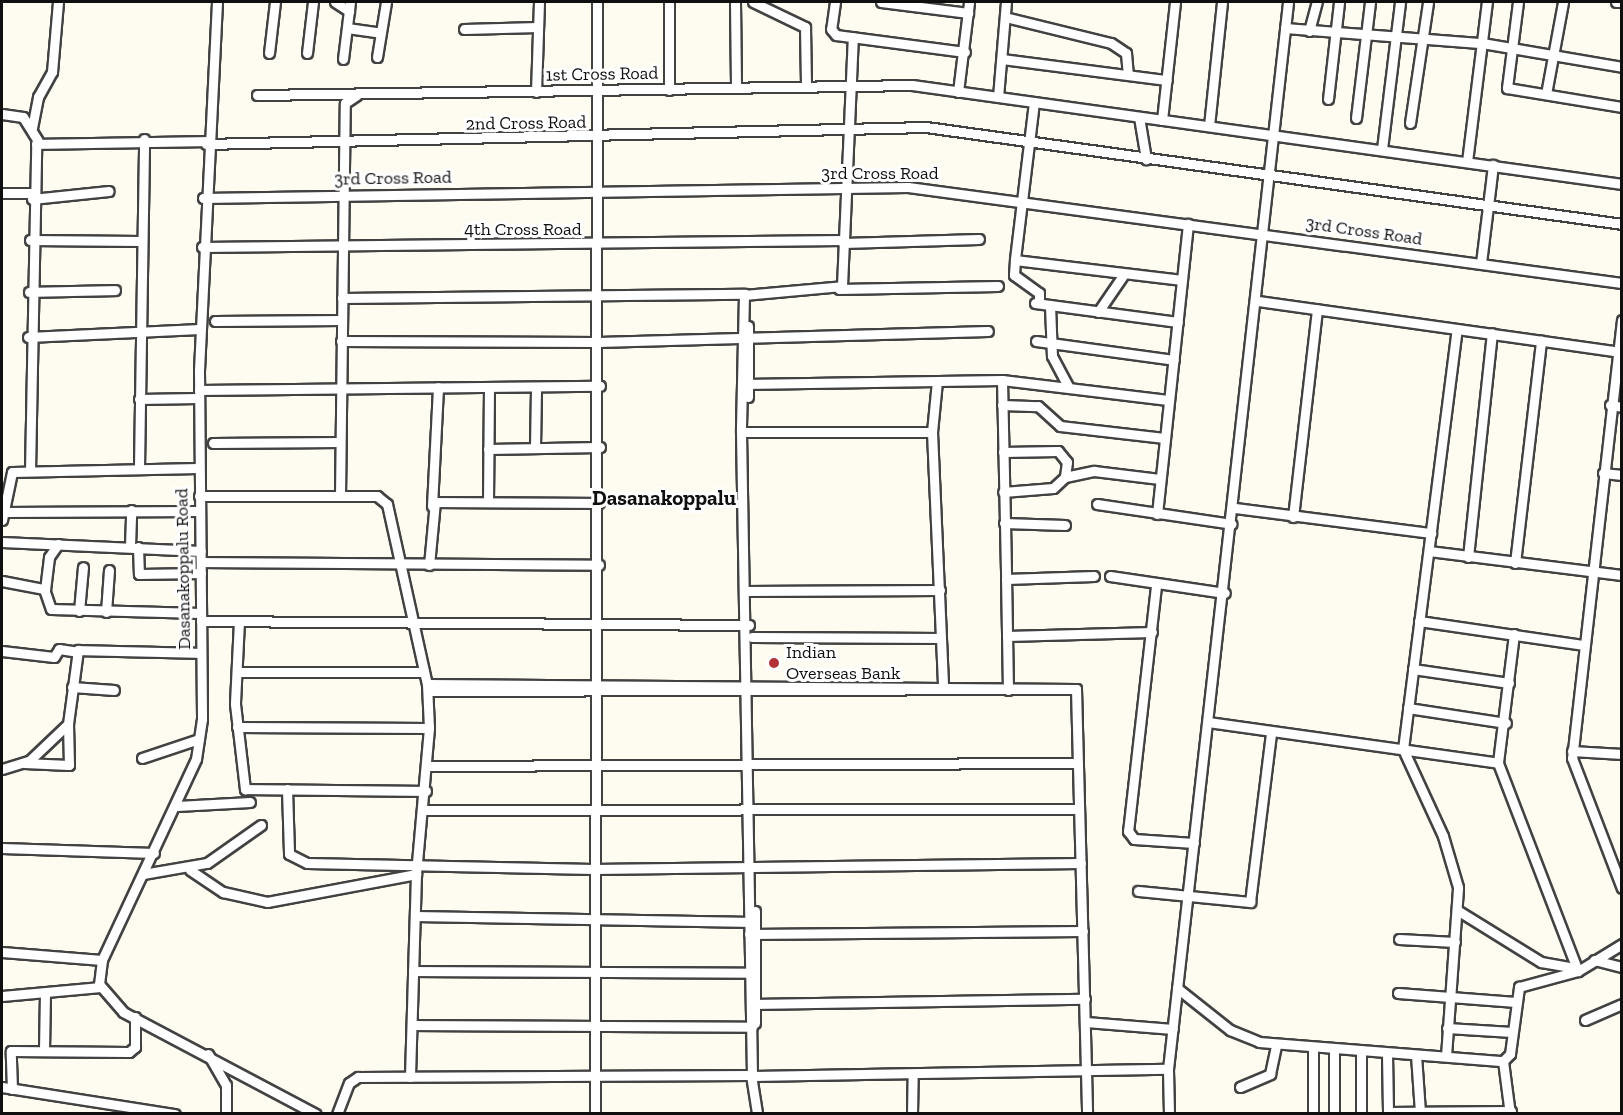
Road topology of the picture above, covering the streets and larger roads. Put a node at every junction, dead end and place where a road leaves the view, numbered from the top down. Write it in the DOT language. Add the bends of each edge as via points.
graph roads {
  1 [pos="58,2"];
  2 [pos="217,2"];
  3 [pos="274,2"];
  4 [pos="313,2"];
  5 [pos="335,2"];
  6 [pos="386,2"];
  7 [pos="539,2"];
  8 [pos="597,2"];
  9 [pos="669,2"];
  10 [pos="735,2"];
  11 [pos="753,2"];
  12 [pos="836,2"];
  13 [pos="881,2"];
  14 [pos="969,2"];
  15 [pos="1006,2"];
  16 [pos="1175,2"];
  17 [pos="1222,2"];
  18 [pos="1288,2"];
  19 [pos="1317,2"];
  20 [pos="1339,2"];
  21 [pos="1370,2"];
  22 [pos="1400,2"];
  23 [pos="1428,2"];
  24 [pos="1487,2"];
  25 [pos="1518,2"];
  26 [pos="1563,2"];
  27 [pos="1616,2"];
  28 [pos="1622,2"];
  29 [pos="350,6"];
  30 [pos="968,13"];
  31 [pos="1005,17"];
  32 [pos="538,27"];
  33 [pos="347,28"];
  34 [pos="1286,28"];
  35 [pos="464,30"];
  36 [pos="1309,31"];
  37 [pos="381,33"];
  38 [pos="1336,35"];
  39 [pos="853,37"];
  40 [pos="1365,37"];
  41 [pos="1393,38"];
  42 [pos="1422,40"];
  43 [pos="1482,44"];
  44 [pos="1511,48"];
  45 [pos="965,52"];
  46 [pos="268,53"];
  47 [pos="307,53"];
  48 [pos="377,57"];
  49 [pos="1552,57"];
  50 [pos="343,59"];
  51 [pos="1002,59"];
  52 [pos="1622,67"];
  53 [pos="1128,75"];
  54 [pos="1167,80"];
  55 [pos="849,86"];
  56 [pos="736,87"];
  57 [pos="806,87"];
  58 [pos="669,90"];
  59 [pos="536,92"];
  60 [pos="594,92"];
  61 [pos="958,92"];
  62 [pos="1546,94"];
  63 [pos="257,95"];
  64 [pos="357,95"];
  65 [pos="998,97"];
  66 [pos="1328,99"];
  67 [pos="1034,102"];
  68 [pos="1622,107"];
  69 [pos="2,114"];
  70 [pos="1139,117"];
  71 [pos="1356,118"];
  72 [pos="1162,120"];
  73 [pos="1410,123"];
  74 [pos="1209,126"];
  75 [pos="32,128"];
  76 [pos="846,130"];
  77 [pos="1275,135"];
  78 [pos="144,139"];
  79 [pos="595,139"];
  80 [pos="38,141"];
  81 [pos="207,142"];
  82 [pos="343,142"];
  83 [pos="1027,143"];
  84 [pos="1382,149"];
  85 [pos="1146,159"];
  86 [pos="1467,162"];
  87 [pos="1493,165"];
  88 [pos="1271,176"];
  89 [pos="1622,184"];
  90 [pos="843,189"];
  91 [pos="109,191"];
  92 [pos="597,191"];
  93 [pos="2,193"];
  94 [pos="32,196"];
  95 [pos="343,196"];
  96 [pos="203,198"];
  97 [pos="1019,202"];
  98 [pos="1488,207"];
  99 [pos="1188,224"];
  100 [pos="1622,225"];
  101 [pos="1264,234"];
  102 [pos="979,239"];
  103 [pos="30,240"];
  104 [pos="140,241"];
  105 [pos="843,241"];
  106 [pos="598,245"];
  107 [pos="202,247"];
  108 [pos="342,247"];
  109 [pos="1015,260"];
  110 [pos="1481,263"];
  111 [pos="1124,274"];
  112 [pos="1182,280"];
  113 [pos="1622,284"];
  114 [pos="998,286"];
  115 [pos="839,289"];
  116 [pos="115,290"];
  117 [pos="29,292"];
  118 [pos="745,294"];
  119 [pos="599,295"];
  120 [pos="342,298"];
  121 [pos="1258,301"];
  122 [pos="1050,305"];
  123 [pos="1317,309"];
  124 [pos="1098,312"];
  125 [pos="342,320"];
  126 [pos="1622,320"];
  127 [pos="215,321"];
  128 [pos="1178,322"];
  129 [pos="200,329"];
  130 [pos="1457,329"];
  131 [pos="139,330"];
  132 [pos="988,332"];
  133 [pos="1492,333"];
  134 [pos="28,337"];
  135 [pos="745,339"];
  136 [pos="341,341"];
  137 [pos="1036,341"];
  138 [pos="1541,341"];
  139 [pos="597,342"];
  140 [pos="1052,342"];
  141 [pos="1620,352"];
  142 [pos="1174,360"];
  143 [pos="1002,380"];
  144 [pos="937,381"];
  145 [pos="745,384"];
  146 [pos="340,387"];
  147 [pos="438,387"];
  148 [pos="489,387"];
  149 [pos="536,387"];
  150 [pos="600,387"];
  151 [pos="1069,388"];
  152 [pos="199,394"];
  153 [pos="139,399"];
  154 [pos="1168,400"];
  155 [pos="1002,405"];
  156 [pos="1610,405"];
  157 [pos="1622,407"];
  158 [pos="744,432"];
  159 [pos="932,432"];
  160 [pos="1164,438"];
  161 [pos="340,442"];
  162 [pos="213,443"];
  163 [pos="535,447"];
  164 [pos="600,447"];
  165 [pos="488,449"];
  166 [pos="1003,452"];
  167 [pos="139,467"];
  168 [pos="198,468"];
  169 [pos="30,471"];
  170 [pos="1603,473"];
  171 [pos="1622,475"];
  172 [pos="1065,477"];
  173 [pos="1160,479"];
  174 [pos="1004,492"];
  175 [pos="199,496"];
  176 [pos="340,496"];
  177 [pos="488,502"];
  178 [pos="599,503"];
  179 [pos="1097,504"];
  180 [pos="432,506"];
  181 [pos="1235,508"];
  182 [pos="132,510"];
  183 [pos="200,511"];
  184 [pos="1157,514"];
  185 [pos="2,516"];
  186 [pos="1293,517"];
  187 [pos="1004,523"];
  188 [pos="1232,524"];
  189 [pos="1065,525"];
  190 [pos="1431,533"];
  191 [pos="2,542"];
  192 [pos="58,544"];
  193 [pos="134,546"];
  194 [pos="201,551"];
  195 [pos="1429,551"];
  196 [pos="1468,557"];
  197 [pos="201,562"];
  198 [pos="1515,563"];
  199 [pos="401,565"];
  200 [pos="429,565"];
  201 [pos="599,565"];
  202 [pos="83,567"];
  203 [pos="109,570"];
  204 [pos="201,573"];
  205 [pos="1593,573"];
  206 [pos="1622,575"];
  207 [pos="1094,576"];
  208 [pos="1110,576"];
  209 [pos="1006,579"];
  210 [pos="2,581"];
  211 [pos="1156,586"];
  212 [pos="45,590"];
  213 [pos="940,590"];
  214 [pos="748,591"];
  215 [pos="1225,593"];
  216 [pos="79,611"];
  217 [pos="106,612"];
  218 [pos="201,617"];
  219 [pos="239,621"];
  220 [pos="414,621"];
  221 [pos="1419,621"];
  222 [pos="597,623"];
  223 [pos="748,625"];
  224 [pos="1152,632"];
  225 [pos="1514,634"];
  226 [pos="1007,636"];
  227 [pos="752,637"];
  228 [pos="941,638"];
  229 [pos="1584,645"];
  230 [pos="2,651"];
  231 [pos="76,652"];
  232 [pos="201,654"];
  233 [pos="1413,669"];
  234 [pos="237,672"];
  235 [pos="424,672"];
  236 [pos="1509,683"];
  237 [pos="943,685"];
  238 [pos="72,687"];
  239 [pos="428,688"];
  240 [pos="1008,688"];
  241 [pos="114,690"];
  242 [pos="597,690"];
  243 [pos="750,690"];
  244 [pos="1408,708"];
  245 [pos="1208,722"];
  246 [pos="1506,723"];
  247 [pos="68,724"];
  248 [pos="237,727"];
  249 [pos="429,728"];
  250 [pos="1271,734"];
  251 [pos="199,739"];
  252 [pos="1403,749"];
  253 [pos="1572,751"];
  254 [pos="1622,754"];
  255 [pos="142,758"];
  256 [pos="24,763"];
  257 [pos="1077,763"];
  258 [pos="1498,763"];
  259 [pos="429,766"];
  260 [pos="752,766"];
  261 [pos="596,768"];
  262 [pos="2,769"];
  263 [pos="287,789"];
  264 [pos="426,791"];
  265 [pos="250,802"];
  266 [pos="177,806"];
  267 [pos="1079,808"];
  268 [pos="424,810"];
  269 [pos="595,811"];
  270 [pos="752,811"];
  271 [pos="261,825"];
  272 [pos="1194,843"];
  273 [pos="2,848"];
  274 [pos="154,853"];
  275 [pos="1081,863"];
  276 [pos="753,865"];
  277 [pos="593,868"];
  278 [pos="190,870"];
  279 [pos="417,870"];
  280 [pos="142,874"];
  281 [pos="1622,888"];
  282 [pos="1138,891"];
  283 [pos="1187,895"];
  284 [pos="1457,910"];
  285 [pos="415,916"];
  286 [pos="592,919"];
  287 [pos="752,922"];
  288 [pos="1083,931"];
  289 [pos="752,934"];
  290 [pos="1399,939"];
  291 [pos="1455,942"];
  292 [pos="1622,945"];
  293 [pos="2,952"];
  294 [pos="102,960"];
  295 [pos="1594,960"];
  296 [pos="1622,967"];
  297 [pos="1577,970"];
  298 [pos="413,971"];
  299 [pos="591,972"];
  300 [pos="752,973"];
  301 [pos="101,987"];
  302 [pos="1177,988"];
  303 [pos="1398,993"];
  304 [pos="45,994"];
  305 [pos="1449,995"];
  306 [pos="2,996"];
  307 [pos="1085,999"];
  308 [pos="1516,1002"];
  309 [pos="752,1004"];
  310 [pos="1622,1004"];
  311 [pos="135,1017"];
  312 [pos="1585,1020"];
  313 [pos="1086,1022"];
  314 [pos="411,1025"];
  315 [pos="594,1027"];
  316 [pos="752,1027"];
  317 [pos="1447,1028"];
  318 [pos="1173,1029"];
  319 [pos="1512,1032"];
  320 [pos="1276,1045"];
  321 [pos="44,1050"];
  322 [pos="1313,1050"];
  323 [pos="1334,1051"];
  324 [pos="207,1052"];
  325 [pos="1360,1052"];
  326 [pos="1387,1054"];
  327 [pos="1416,1055"];
  328 [pos="1446,1056"];
  329 [pos="1503,1061"];
  330 [pos="1168,1069"];
  331 [pos="1085,1072"];
  332 [pos="752,1073"];
  333 [pos="913,1075"];
  334 [pos="410,1077"];
  335 [pos="593,1077"];
  336 [pos="2,1087"];
  337 [pos="1239,1087"];
  338 [pos="12,1089"];
  339 [pos="95,1109"];
  340 [pos="120,1111"];
  341 [pos="1420,1112"];
  342 [pos="1510,1112"];
  343 [pos="176,1113"];
  344 [pos="226,1113"];
  345 [pos="316,1113"];
  346 [pos="337,1113"];
  347 [pos="595,1113"];
  348 [pos="757,1113"];
  349 [pos="912,1113"];
  350 [pos="1087,1113"];
  351 [pos="1169,1113"];
  352 [pos="1313,1113"];
  353 [pos="1334,1113"];
  354 [pos="1361,1113"];
  355 [pos="1388,1113"];
  1 -- 75 [label="street" via="52,72 38,97"];
  2 -- 81 [label="street, Dasanakoppalu Road"];
  3 -- 46 [label="street"];
  4 -- 47 [label="street"];
  5 -- 29 [label="street"];
  6 -- 37 [label="street"];
  7 -- 32 [label="street"];
  8 -- 60 [label="street"];
  9 -- 58 [label="street"];
  10 -- 56 [label="street"];
  11 -- 57 [label="street" via="805,27"];
  12 -- 39 [label="street" via="832,31"];
  13 -- 30 [label="street"];
  14 -- 30 [label="street"];
  15 -- 31 [label="street"];
  16 -- 54 [label="street"];
  17 -- 74 [label="street"];
  18 -- 34 [label="street"];
  19 -- 36 [label="street"];
  20 -- 38 [label="street"];
  21 -- 40 [label="street"];
  22 -- 41 [label="street"];
  23 -- 42 [label="street"];
  24 -- 43 [label="street"];
  25 -- 44 [label="street"];
  26 -- 49 [label="street"];
  27 -- 28 [label="street"];
  29 -- 33 [label="street"];
  30 -- 45 [label="street"];
  31 -- 51 [label="street"];
  31 -- 53 [label="street" via="1111,43 1126,53"];
  32 -- 35 [label="street"];
  32 -- 59 [label="street"];
  33 -- 37 [label="street"];
  33 -- 50 [label="street"];
  34 -- 36 [label="street"];
  34 -- 77 [label="street"];
  36 -- 38 [label="street"];
  37 -- 48 [label="street"];
  38 -- 40 [label="street"];
  38 -- 66 [label="street"];
  39 -- 45 [label="street"];
  39 -- 55 [label="street"];
  40 -- 41 [label="street"];
  40 -- 71 [label="street"];
  41 -- 42 [label="street"];
  41 -- 84 [label="street"];
  42 -- 43 [label="street"];
  42 -- 73 [label="street"];
  43 -- 44 [label="street"];
  43 -- 86 [label="street"];
  44 -- 49 [label="street"];
  44 -- 62 [label="street" via="1508,88"];
  45 -- 61 [label="street"];
  49 -- 52 [label="street"];
  49 -- 62 [label="street"];
  51 -- 53 [label="street"];
  51 -- 65 [label="street"];
  53 -- 54 [label="street"];
  54 -- 72 [label="street"];
  55 -- 57 [label="street, 1st Cross Road"];
  55 -- 61 [label="street, 1st Cross Road" via="912,85"];
  55 -- 76 [label="street"];
  56 -- 57 [label="street, 1st Cross Road"];
  56 -- 58 [label="street, 1st Cross Road"];
  58 -- 60 [label="street, 1st Cross Road"];
  59 -- 60 [label="street, 1st Cross Road"];
  59 -- 64 [label="street, 1st Cross Road"];
  60 -- 79 [label="street"];
  61 -- 65 [label="street, 1st Cross Road"];
  62 -- 68 [label="street"];
  63 -- 64 [label="street, 1st Cross Road"];
  64 -- 82 [label="street" via="345,103"];
  65 -- 67 [label="street, 1st Cross Road"];
  67 -- 70 [label="street, 1st Cross Road"];
  67 -- 83 [label="street"];
  69 -- 75 [label="street" via="18,114"];
  70 -- 72 [label="street, 1st Cross Road"];
  70 -- 85 [label="street"];
  72 -- 74 [label="street, 1st Cross Road"];
  74 -- 77 [label="street, 1st Cross Road"];
  75 -- 80 [label="street"];
  76 -- 79 [label="street, 2nd Cross Road"];
  76 -- 83 [label="street, 2nd Cross Road" via="926,127"];
  76 -- 90 [label="street"];
  77 -- 84 [label="street, 1st Cross Road"];
  77 -- 88 [label="street"];
  78 -- 80 [label="street, 2nd Cross Road"];
  78 -- 81 [label="street, 2nd Cross Road"];
  78 -- 104 [label="street"];
  79 -- 82 [label="street, 2nd Cross Road"];
  79 -- 92 [label="street"];
  80 -- 94 [label="street"];
  81 -- 82 [label="street, 2nd Cross Road"];
  81 -- 96 [label="street, Dasanakoppalu Road"];
  82 -- 95 [label="street"];
  83 -- 85 [label="street, 2nd Cross Road"];
  83 -- 97 [label="street"];
  84 -- 86 [label="street, 1st Cross Road"];
  85 -- 88 [label="street, 2nd Cross Road"];
  86 -- 87 [label="street, 1st Cross Road"];
  87 -- 89 [label="street, 1st Cross Road"];
  87 -- 98 [label="street"];
  88 -- 98 [label="street, 2nd Cross Road"];
  88 -- 101 [label="street"];
  90 -- 92 [label="street, 3rd Cross Road"];
  90 -- 97 [label="street, 3rd Cross Road" via="946,190"];
  90 -- 105 [label="street"];
  91 -- 94 [label="street"];
  92 -- 95 [label="street, 3rd Cross Road"];
  92 -- 106 [label="street"];
  93 -- 94 [label="street"];
  94 -- 103 [label="street"];
  95 -- 96 [label="street, 3rd Cross Road"];
  95 -- 108 [label="street"];
  96 -- 107 [label="street, Dasanakoppalu Road"];
  97 -- 99 [label="street, 3rd Cross Road"];
  97 -- 109 [label="street"];
  98 -- 100 [label="street, 2nd Cross Road"];
  98 -- 110 [label="street"];
  99 -- 101 [label="street, 3rd Cross Road"];
  99 -- 112 [label="street"];
  101 -- 110 [label="street, 3rd Cross Road"];
  101 -- 121 [label="street"];
  102 -- 105 [label="street, 4th Cross Road"];
  103 -- 104 [label="street"];
  103 -- 117 [label="street"];
  104 -- 131 [label="street"];
  105 -- 106 [label="street, 4th Cross Road"];
  105 -- 115 [label="street"];
  106 -- 108 [label="street, 4th Cross Road"];
  106 -- 119 [label="street"];
  107 -- 108 [label="street, 4th Cross Road"];
  107 -- 129 [label="street, Dasanakoppalu Road"];
  108 -- 120 [label="street"];
  109 -- 111 [label="street"];
  109 -- 122 [label="street" via="1014,275 1039,293 1037,303"];
  110 -- 113 [label="street, 3rd Cross Road"];
  111 -- 112 [label="street"];
  111 -- 124 [label="street"];
  112 -- 128 [label="street"];
  114 -- 115 [label="street"];
  115 -- 118 [label="street"];
  116 -- 117 [label="street"];
  117 -- 134 [label="street"];
  118 -- 119 [label="street"];
  118 -- 135 [label="street"];
  119 -- 120 [label="street"];
  119 -- 139 [label="street"];
  120 -- 125 [label="street"];
  121 -- 123 [label="street"];
  121 -- 181 [label="street"];
  122 -- 124 [label="street"];
  122 -- 140 [label="street"];
  123 -- 130 [label="street"];
  123 -- 186 [label="street"];
  124 -- 128 [label="street"];
  125 -- 127 [label="street"];
  125 -- 136 [label="street"];
  126 -- 141 [label="street"];
  128 -- 142 [label="street"];
  129 -- 131 [label="street"];
  129 -- 152 [label="street, Dasanakoppalu Road"];
  130 -- 133 [label="street"];
  130 -- 190 [label="street"];
  131 -- 134 [label="street"];
  131 -- 153 [label="street"];
  132 -- 135 [label="street"];
  133 -- 138 [label="street"];
  133 -- 196 [label="street"];
  134 -- 169 [label="street"];
  135 -- 139 [label="street"];
  135 -- 145 [label="street"];
  136 -- 139 [label="street"];
  136 -- 146 [label="street"];
  137 -- 140 [label="street"];
  138 -- 141 [label="street"];
  138 -- 198 [label="street"];
  139 -- 150 [label="street"];
  140 -- 142 [label="street"];
  140 -- 151 [label="street" via="1052,356"];
  141 -- 156 [label="street"];
  142 -- 154 [label="street"];
  143 -- 144 [label="street"];
  143 -- 151 [label="street"];
  143 -- 155 [label="street"];
  144 -- 145 [label="street"];
  144 -- 159 [label="street"];
  145 -- 158 [label="street"];
  146 -- 147 [label="street"];
  146 -- 152 [label="street"];
  146 -- 161 [label="street"];
  147 -- 148 [label="street"];
  147 -- 180 [label="street"];
  148 -- 149 [label="street"];
  148 -- 165 [label="street"];
  149 -- 150 [label="street"];
  149 -- 163 [label="street"];
  150 -- 164 [label="street"];
  151 -- 154 [label="street"];
  152 -- 153 [label="street"];
  152 -- 168 [label="street, Dasanakoppalu Road"];
  153 -- 167 [label="street"];
  154 -- 160 [label="street"];
  155 -- 160 [label="street" via="1038,406 1060,426"];
  155 -- 166 [label="street"];
  156 -- 157 [label="street"];
  156 -- 170 [label="street"];
  158 -- 159 [label="street"];
  158 -- 214 [label="street"];
  159 -- 213 [label="street"];
  160 -- 173 [label="street"];
  161 -- 162 [label="street"];
  161 -- 176 [label="street"];
  163 -- 164 [label="street"];
  163 -- 165 [label="street"];
  164 -- 178 [label="street"];
  165 -- 177 [label="street"];
  166 -- 172 [label="street" via="1062,452 1066,456"];
  166 -- 174 [label="street"];
  167 -- 168 [label="street"];
  167 -- 169 [label="street"];
  168 -- 175 [label="street, Dasanakoppalu Road"];
  169 -- 185 [label="street" via="8,474"];
  170 -- 171 [label="street"];
  170 -- 205 [label="street"];
  172 -- 173 [label="street" via="1094,471"];
  172 -- 174 [label="street" via="1048,490"];
  173 -- 184 [label="street"];
  174 -- 187 [label="street"];
  175 -- 176 [label="street"];
  175 -- 183 [label="street, Dasanakoppalu Road"];
  176 -- 199 [label="street" via="385,499"];
  177 -- 178 [label="street"];
  177 -- 180 [label="street"];
  178 -- 201 [label="street"];
  179 -- 184 [label="street"];
  180 -- 200 [label="street"];
  181 -- 186 [label="street"];
  181 -- 188 [label="street"];
  182 -- 183 [label="street"];
  182 -- 185 [label="street"];
  182 -- 193 [label="street"];
  183 -- 194 [label="street, Dasanakoppalu Road"];
  184 -- 188 [label="street"];
  186 -- 190 [label="street"];
  187 -- 189 [label="street"];
  187 -- 209 [label="street"];
  188 -- 215 [label="street"];
  190 -- 195 [label="street"];
  191 -- 192 [label="street"];
  192 -- 193 [label="street"];
  192 -- 212 [label="street" via="49,557"];
  193 -- 194 [label="street"];
  193 -- 204 [label="street" via="139,574"];
  194 -- 197 [label="street, Dasanakoppalu Road"];
  195 -- 196 [label="street"];
  195 -- 221 [label="street"];
  196 -- 198 [label="street"];
  197 -- 199 [label="street"];
  197 -- 204 [label="street, Dasanakoppalu Road"];
  198 -- 205 [label="street"];
  199 -- 200 [label="street"];
  199 -- 220 [label="street"];
  200 -- 201 [label="street"];
  201 -- 222 [label="street"];
  202 -- 216 [label="street"];
  203 -- 217 [label="street"];
  204 -- 218 [label="street, Dasanakoppalu Road"];
  205 -- 206 [label="street"];
  205 -- 229 [label="street"];
  207 -- 209 [label="street"];
  208 -- 211 [label="street"];
  209 -- 226 [label="street"];
  210 -- 212 [label="street"];
  211 -- 215 [label="street"];
  211 -- 224 [label="street"];
  212 -- 216 [label="street" via="48,608"];
  213 -- 214 [label="street"];
  213 -- 228 [label="street"];
  214 -- 223 [label="street"];
  215 -- 245 [label="street"];
  216 -- 217 [label="street"];
  217 -- 218 [label="street"];
  218 -- 219 [label="street"];
  218 -- 232 [label="street, Dasanakoppalu Road"];
  219 -- 220 [label="street"];
  219 -- 234 [label="street"];
  220 -- 222 [label="street"];
  220 -- 235 [label="street"];
  221 -- 225 [label="street"];
  221 -- 233 [label="street"];
  222 -- 223 [label="street"];
  222 -- 242 [label="street"];
  223 -- 227 [label="street"];
  223 -- 243 [label="street"];
  224 -- 226 [label="street"];
  224 -- 272 [label="street" via="1128,831 1134,838"];
  225 -- 229 [label="street"];
  225 -- 236 [label="street"];
  226 -- 240 [label="street"];
  227 -- 228 [label="street"];
  227 -- 243 [label="street"];
  228 -- 237 [label="street"];
  229 -- 253 [label="street"];
  230 -- 231 [label="street" via="54,657 59,649"];
  231 -- 232 [label="street" via="86,648"];
  231 -- 238 [label="street"];
  232 -- 251 [label="street, Dasanakoppalu Road"];
  233 -- 236 [label="street"];
  233 -- 244 [label="street"];
  234 -- 235 [label="street"];
  234 -- 248 [label="street"];
  235 -- 239 [label="street"];
  236 -- 246 [label="street"];
  237 -- 240 [label="street"];
  237 -- 243 [label="street"];
  238 -- 241 [label="street"];
  238 -- 247 [label="street"];
  239 -- 242 [label="street"];
  239 -- 249 [label="street"];
  240 -- 243 [label="street"];
  240 -- 257 [label="street" via="1076,689"];
  242 -- 243 [label="street"];
  242 -- 261 [label="street"];
  243 -- 260 [label="street"];
  244 -- 246 [label="street"];
  244 -- 252 [label="street"];
  245 -- 250 [label="street"];
  245 -- 272 [label="street"];
  246 -- 258 [label="street"];
  247 -- 256 [label="street"];
  247 -- 256 [label="street" via="69,765"];
  248 -- 249 [label="street"];
  248 -- 263 [label="street" via="245,789"];
  249 -- 259 [label="street"];
  250 -- 252 [label="street"];
  250 -- 283 [label="street" via="1250,902"];
  251 -- 255 [label="street"];
  251 -- 266 [label="street, Dasanakoppalu Road"];
  252 -- 258 [label="street"];
  252 -- 284 [label="street" via="1453,863"];
  253 -- 254 [label="street"];
  253 -- 281 [label="street" via="1573,766"];
  256 -- 262 [label="street"];
  257 -- 260 [label="street"];
  257 -- 267 [label="street"];
  258 -- 297 [label="street"];
  259 -- 261 [label="street"];
  259 -- 264 [label="street"];
  260 -- 261 [label="street"];
  260 -- 270 [label="street"];
  261 -- 269 [label="street"];
  263 -- 264 [label="street"];
  263 -- 279 [label="street" via="293,861"];
  264 -- 268 [label="street"];
  265 -- 266 [label="street"];
  266 -- 274 [label="street, Dasanakoppalu Road"];
  267 -- 270 [label="street"];
  267 -- 275 [label="street"];
  268 -- 269 [label="street"];
  268 -- 279 [label="street"];
  269 -- 270 [label="street"];
  269 -- 277 [label="street"];
  270 -- 276 [label="street"];
  271 -- 278 [label="street"];
  272 -- 283 [label="street"];
  273 -- 274 [label="street"];
  274 -- 280 [label="street, Dasanakoppalu Road"];
  275 -- 276 [label="street"];
  275 -- 288 [label="street"];
  276 -- 277 [label="street"];
  276 -- 287 [label="street"];
  277 -- 279 [label="street"];
  277 -- 286 [label="street"];
  278 -- 279 [label="street" via="223,892 267,902"];
  278 -- 280 [label="street"];
  279 -- 285 [label="street"];
  280 -- 294 [label="street, Dasanakoppalu Road"];
  282 -- 283 [label="street"];
  283 -- 302 [label="street"];
  284 -- 291 [label="street"];
  284 -- 297 [label="street" via="1541,962"];
  285 -- 286 [label="street"];
  285 -- 298 [label="street"];
  286 -- 287 [label="street"];
  286 -- 299 [label="street"];
  287 -- 289 [label="street"];
  288 -- 289 [label="street"];
  288 -- 307 [label="street"];
  289 -- 300 [label="street"];
  290 -- 291 [label="street"];
  291 -- 305 [label="street"];
  292 -- 295 [label="street"];
  293 -- 294 [label="street"];
  294 -- 301 [label="street, Dasanakoppalu Road"];
  295 -- 296 [label="street"];
  295 -- 297 [label="street"];
  297 -- 308 [label="street" via="1526,982"];
  298 -- 299 [label="street"];
  298 -- 314 [label="street"];
  299 -- 300 [label="street"];
  299 -- 315 [label="street"];
  300 -- 309 [label="street"];
  301 -- 304 [label="street"];
  301 -- 311 [label="street"];
  302 -- 318 [label="street"];
  302 -- 320 [label="street" via="1230,1030"];
  303 -- 305 [label="street"];
  304 -- 306 [label="street"];
  304 -- 321 [label="street"];
  305 -- 308 [label="street"];
  305 -- 317 [label="street"];
  307 -- 309 [label="street"];
  307 -- 313 [label="street"];
  308 -- 319 [label="street"];
  309 -- 316 [label="street"];
  310 -- 312 [label="street"];
  311 -- 321 [label="street" via="135,1047 129,1052"];
  311 -- 324 [label="street"];
  313 -- 318 [label="street"];
  313 -- 331 [label="street"];
  314 -- 315 [label="street"];
  314 -- 334 [label="street"];
  315 -- 316 [label="street"];
  315 -- 335 [label="street"];
  316 -- 332 [label="street"];
  317 -- 319 [label="street"];
  317 -- 328 [label="street"];
  318 -- 330 [label="street"];
  319 -- 329 [label="street" via="1510,1054"];
  320 -- 322 [label="street"];
  320 -- 337 [label="street" via="1270,1074"];
  321 -- 338 [label="street" via="11,1051"];
  322 -- 323 [label="street"];
  322 -- 352 [label="street"];
  323 -- 325 [label="street"];
  323 -- 353 [label="street"];
  324 -- 344 [label="street" via="225,1085"];
  324 -- 345 [label="street"];
  325 -- 326 [label="street"];
  325 -- 354 [label="street"];
  326 -- 327 [label="street"];
  326 -- 355 [label="street"];
  327 -- 328 [label="street"];
  327 -- 341 [label="street"];
  328 -- 329 [label="street"];
  329 -- 342 [label="street"];
  330 -- 331 [label="street"];
  330 -- 351 [label="street"];
  331 -- 333 [label="street"];
  331 -- 350 [label="street"];
  332 -- 333 [label="street"];
  332 -- 335 [label="street"];
  332 -- 348 [label="street"];
  333 -- 349 [label="street"];
  334 -- 335 [label="street"];
  334 -- 346 [label="street" via="353,1079"];
  335 -- 347 [label="street"];
  336 -- 338 [label="street"];
  338 -- 339 [label="street"];
  339 -- 340 [label="street"];
  340 -- 343 [label="street"];
  341 -- 342 [label="street"];
  341 -- 355 [label="street"];
}
